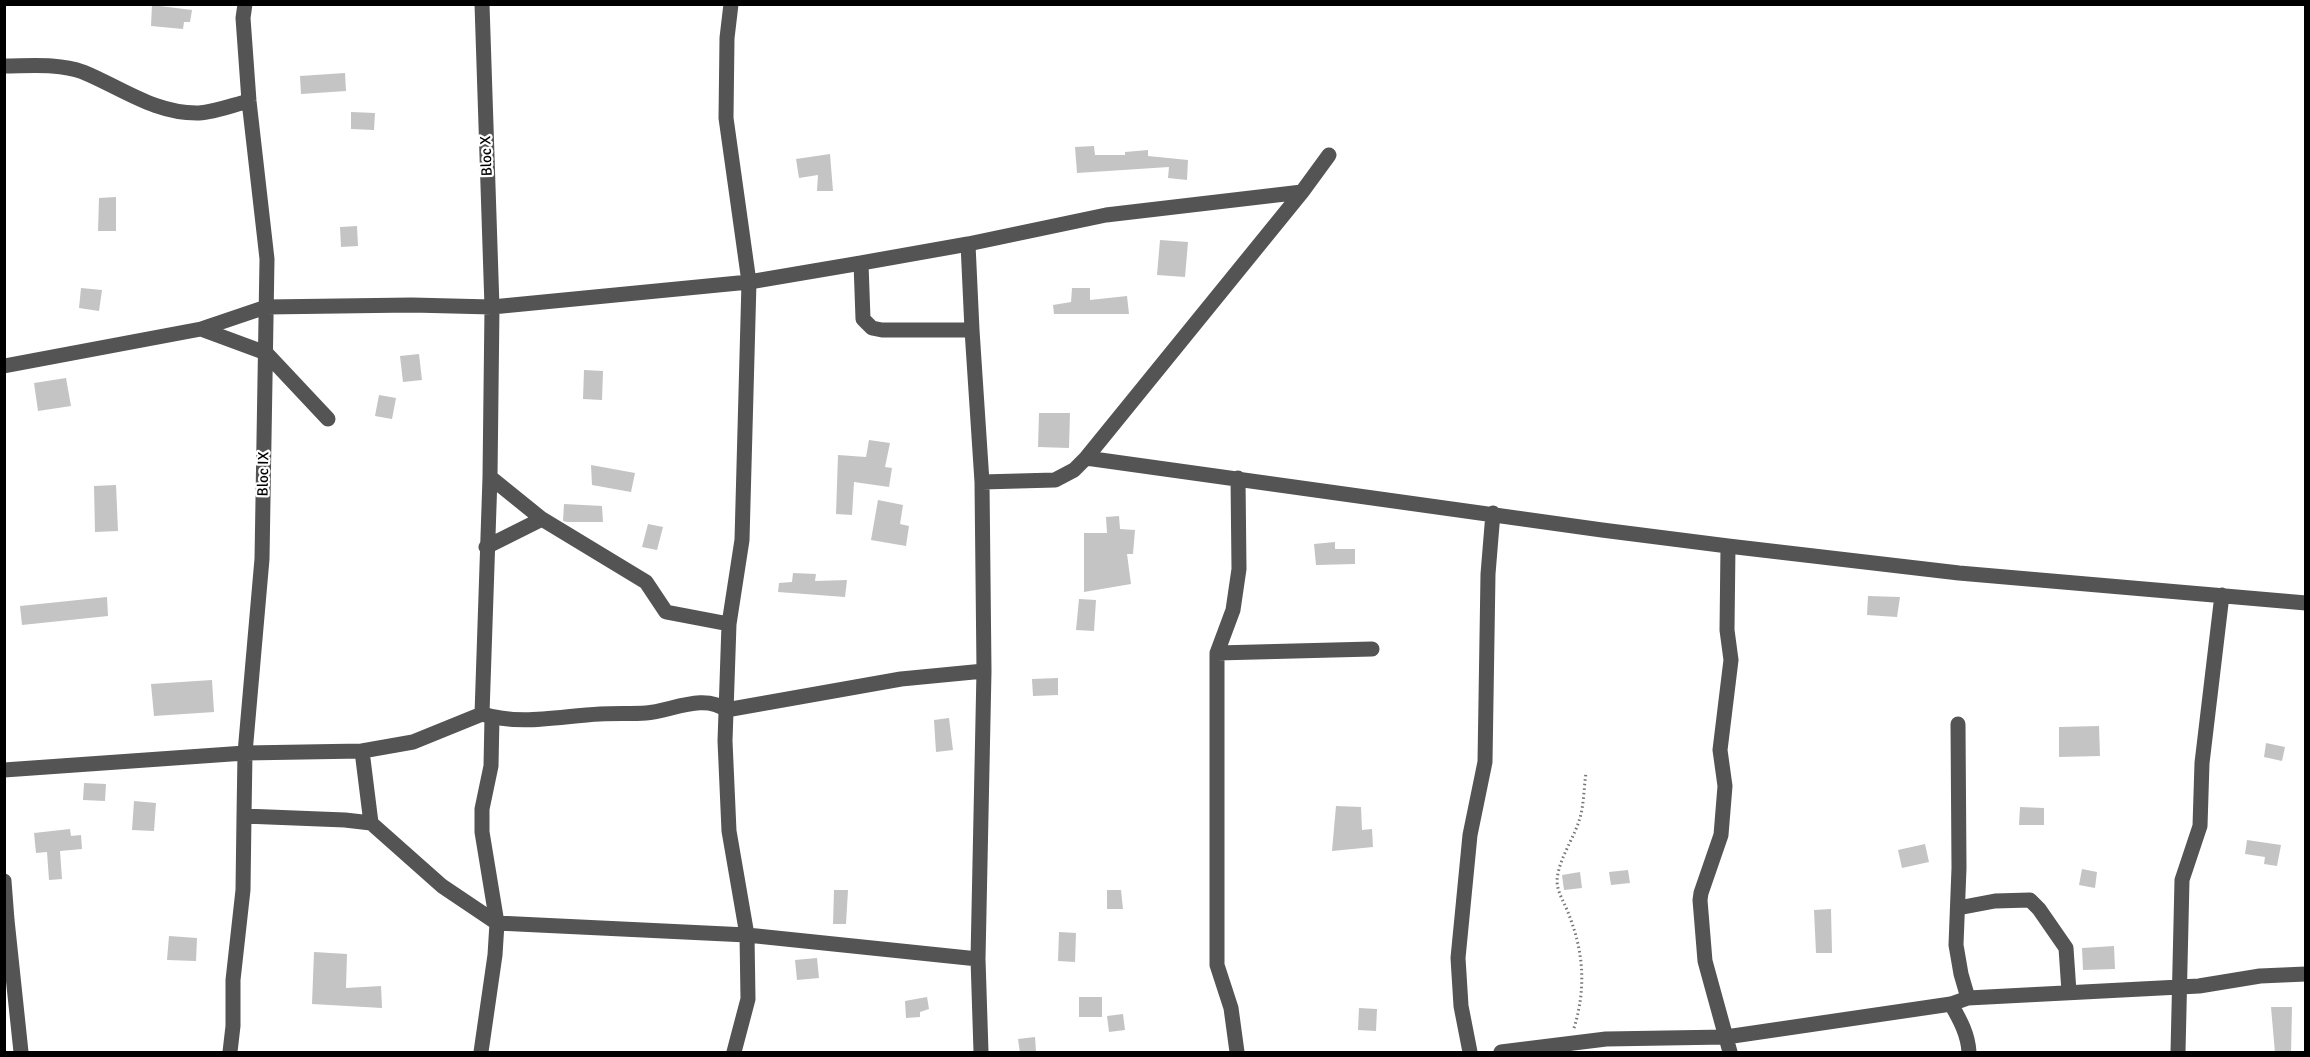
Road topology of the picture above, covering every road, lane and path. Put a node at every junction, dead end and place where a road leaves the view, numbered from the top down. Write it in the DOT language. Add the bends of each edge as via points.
graph roads {
  1 [pos="245,4"];
  2 [pos="482,4"];
  3 [pos="731,4"];
  4 [pos="4,66"];
  5 [pos="249,101"];
  6 [pos="1329,155"];
  7 [pos="1302,192"];
  8 [pos="969,244"];
  9 [pos="861,263"];
  10 [pos="749,282"];
  11 [pos="267,307"];
  12 [pos="492,307"];
  13 [pos="201,329"];
  14 [pos="972,330"];
  15 [pos="266,353"];
  16 [pos="4,366"];
  17 [pos="328,419"];
  18 [pos="1086,458"];
  19 [pos="489,477"];
  20 [pos="1238,478"];
  21 [pos="982,482"];
  22 [pos="1493,513"];
  23 [pos="542,519"];
  24 [pos="1728,546"];
  25 [pos="486,547"];
  26 [pos="2222,595"];
  27 [pos="2306,603"];
  28 [pos="729,624"];
  29 [pos="1372,649"];
  30 [pos="1217,653"];
  31 [pos="984,671"];
  32 [pos="726,710"];
  33 [pos="487,716"];
  34 [pos="1959,724"];
  35 [pos="362,751"];
  36 [pos="245,753"];
  37 [pos="4,770"];
  38 [pos="1586,773"];
  39 [pos="244,816"];
  40 [pos="371,824"];
  41 [pos="4,882"];
  42 [pos="1958,908"];
  43 [pos="497,923"];
  44 [pos="747,935"];
  45 [pos="978,959"];
  46 [pos="2306,974"];
  47 [pos="2179,987"];
  48 [pos="2068,992"];
  49 [pos="1968,998"];
  50 [pos="1951,1004"];
  51 [pos="1726,1037"];
  52 [pos="1569,1046"];
  53 [pos="21,1053"];
  54 [pos="230,1053"];
  55 [pos="481,1053"];
  56 [pos="734,1053"];
  57 [pos="981,1053"];
  58 [pos="1237,1053"];
  59 [pos="1470,1053"];
  60 [pos="1501,1053"];
  61 [pos="1730,1053"];
  62 [pos="1969,1053"];
  63 [pos="2178,1053"];
  1 -- 5 [label="street, Bloc IX"];
  2 -- 12 [label="street, Bloc X"];
  3 -- 10 [label="street" via="726,118"];
  4 -- 5 [label="street" via="50,65 81,72 156,108 201,113"];
  5 -- 11 [label="street, Bloc IX" via="267,259"];
  6 -- 7 [label="street"];
  7 -- 8 [label="street" via="1106,215"];
  7 -- 18 [label="street"];
  8 -- 9 [label="street"];
  8 -- 14 [label="street"];
  9 -- 10 [label="street"];
  9 -- 14 [label="street" via="864,319 872,328"];
  10 -- 12 [label="street"];
  10 -- 28 [label="street" via="742,540"];
  11 -- 12 [label="street"];
  11 -- 13 [label="street"];
  11 -- 15 [label="street, Bloc IX"];
  12 -- 19 [label="street, Bloc X"];
  13 -- 15 [label="street"];
  13 -- 16 [label="street"];
  14 -- 21 [label="street"];
  15 -- 17 [label="street"];
  15 -- 36 [label="street, Bloc IX" via="262,560"];
  18 -- 20 [label="street"];
  18 -- 21 [label="street" via="1055,480"];
  19 -- 23 [label="street"];
  19 -- 25 [label="street, Bloc X"];
  20 -- 22 [label="street"];
  20 -- 30 [label="street" via="1239,569 1233,610"];
  21 -- 31 [label="street"];
  22 -- 24 [label="street"];
  22 -- 59 [label="street" via="1488,574 1485,762 1470,835 1458,958 1461,1006"];
  23 -- 25 [label="street"];
  23 -- 28 [label="street" via="646,582 666,612"];
  24 -- 26 [label="street" via="1959,573"];
  24 -- 51 [label="street" via="1727,630 1731,660 1720,750 1725,786 1721,835 1700,900 1705,961"];
  25 -- 33 [label="street, Bloc X"];
  26 -- 27 [label="street"];
  26 -- 47 [label="street" via="2202,763 2200,826 2182,880"];
  28 -- 32 [label="street"];
  29 -- 30 [label="street"];
  30 -- 58 [label="street" via="1217,965 1231,1008"];
  31 -- 32 [label="street" via="900,679"];
  31 -- 45 [label="street"];
  32 -- 33 [label="street" via="705,703 648,713 541,720 511,721"];
  32 -- 44 [label="street" via="729,831"];
  33 -- 35 [label="street" via="414,742"];
  33 -- 43 [label="street, Bloc X" via="491,766 482,832"];
  34 -- 42 [label="street"];
  35 -- 36 [label="street"];
  35 -- 40 [label="street"];
  36 -- 37 [label="street"];
  36 -- 39 [label="street, Bloc IX"];
  38 -- 52 [label="path" via="1581,815 1557,880 1583,968 1581,1007"];
  39 -- 40 [label="street"];
  39 -- 54 [label="street, Bloc IX" via="243,890"];
  40 -- 43 [label="street" via="442,886"];
  41 -- 53 [label="street"];
  42 -- 48 [label="street" via="2030,900 2066,948"];
  42 -- 49 [label="street" via="1956,945"];
  43 -- 44 [label="street"];
  43 -- 55 [label="street, Bloc X"];
  44 -- 45 [label="street"];
  44 -- 56 [label="street" via="748,999"];
  45 -- 57 [label="street"];
  46 -- 47 [label="street"];
  47 -- 48 [label="street"];
  47 -- 63 [label="street"];
  48 -- 49 [label="street"];
  49 -- 50 [label="street"];
  50 -- 51 [label="street"];
  50 -- 62 [label="street" via="1962,1022"];
  51 -- 52 [label="street" via="1606,1040"];
  51 -- 61 [label="street"];
  52 -- 60 [label="street"];
}
